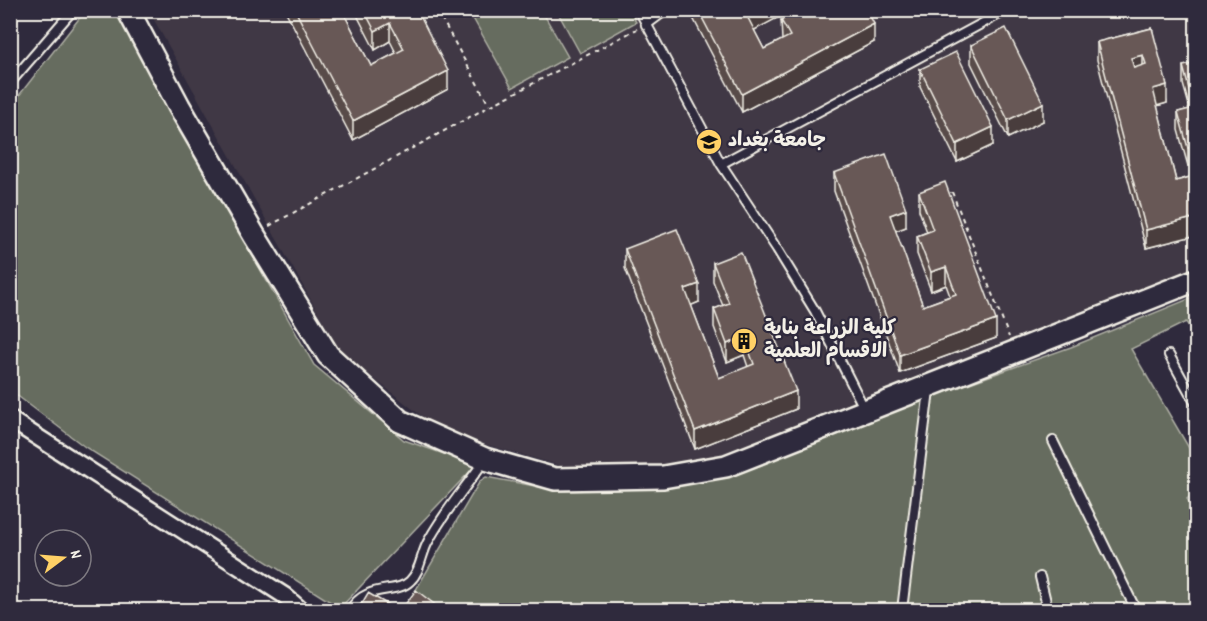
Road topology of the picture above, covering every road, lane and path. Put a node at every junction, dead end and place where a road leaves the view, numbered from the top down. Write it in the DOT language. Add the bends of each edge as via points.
graph roads {
  1 [pos="73,10"];
  2 [pos="128,10"];
  3 [pos="437,10"];
  4 [pos="639,10"];
  5 [pos="666,10"];
  6 [pos="1007,10"];
  7 [pos="646,25"];
  8 [pos="10,83"];
  9 [pos="490,106"];
  10 [pos="721,164"];
  11 [pos="952,192"];
  12 [pos="254,235"];
  13 [pos="1197,280"];
  14 [pos="1015,353"];
  15 [pos="1169,355"];
  16 [pos="929,385"];
  17 [pos="1197,404"];
  18 [pos="865,411"];
  19 [pos="10,418"];
  20 [pos="1053,441"];
  21 [pos="485,459"];
  22 [pos="1040,577"];
  23 [pos="301,610"];
  24 [pos="350,610"];
  25 [pos="902,610"];
  26 [pos="1048,610"];
  27 [pos="1136,610"];
  1 -- 8 [label="lane"];
  2 -- 12 [label="street"];
  3 -- 9 [label="path"];
  4 -- 7 [label="lane"];
  5 -- 7 [label="lane"];
  6 -- 10 [label="lane"];
  7 -- 9 [label="path"];
  7 -- 10 [label="lane"];
  9 -- 12 [label="path"];
  10 -- 18 [label="lane" via="815,311"];
  11 -- 14 [label="path"];
  12 -- 21 [label="street" via="328,356 399,421"];
  13 -- 14 [label="street"];
  14 -- 16 [label="street"];
  15 -- 17 [label="lane"];
  16 -- 18 [label="street"];
  16 -- 25 [label="lane"];
  18 -- 21 [label="street" via="726,466 663,477 555,479"];
  19 -- 23 [label="street"];
  20 -- 27 [label="lane"];
  21 -- 24 [label="lane" via="429,539 409,583 374,591"];
  22 -- 26 [label="lane"];
}
